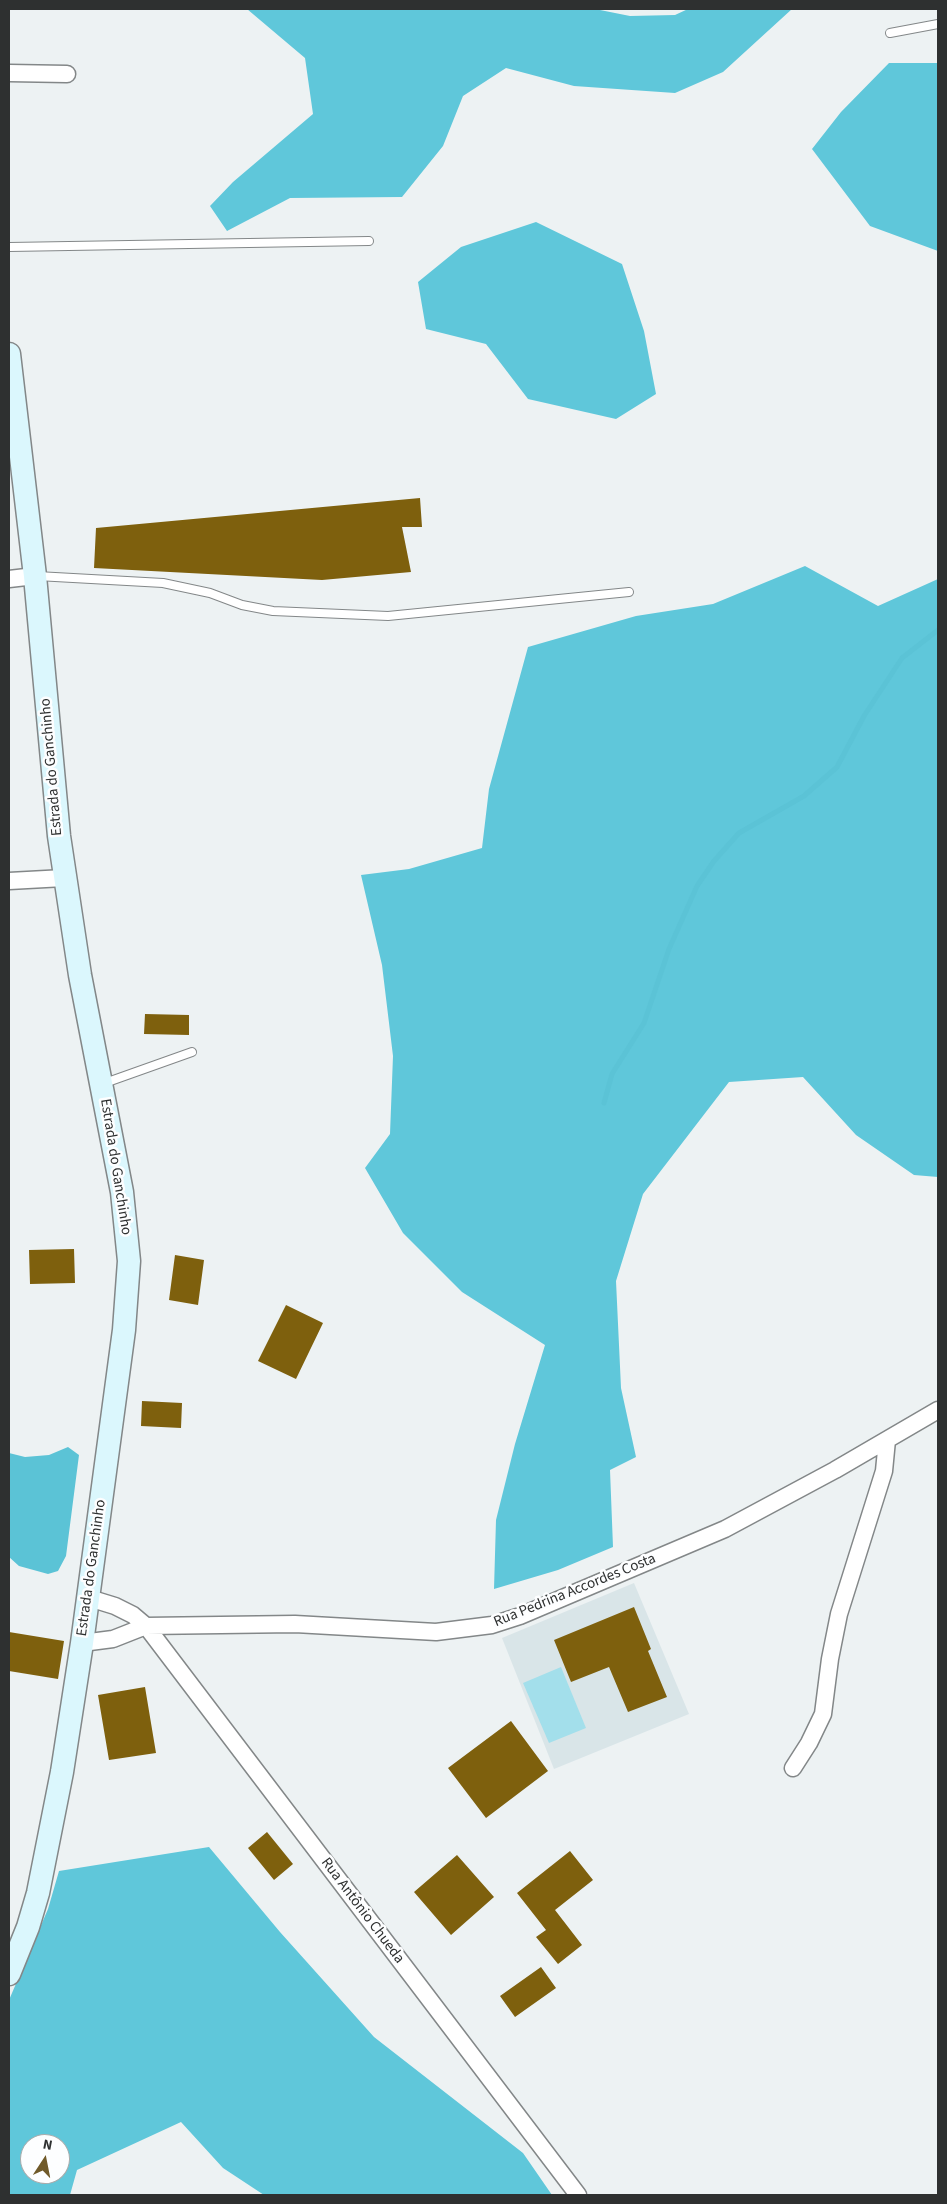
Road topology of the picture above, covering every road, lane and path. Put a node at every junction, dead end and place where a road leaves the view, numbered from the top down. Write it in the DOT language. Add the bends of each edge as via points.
graph roads {
  1 [pos="938,24"];
  2 [pos="890,33"];
  3 [pos="9,73"];
  4 [pos="67,74"];
  5 [pos="369,241"];
  6 [pos="9,247"];
  7 [pos="9,354"];
  8 [pos="11,384"];
  9 [pos="35,576"];
  10 [pos="9,579"];
  11 [pos="629,592"];
  12 [pos="64,878"];
  13 [pos="9,880"];
  14 [pos="192,1052"];
  15 [pos="101,1084"];
  16 [pos="938,1410"];
  17 [pos="887,1440"];
  18 [pos="88,1598"];
  19 [pos="146,1626"];
  20 [pos="82,1643"];
  21 [pos="793,1768"];
  22 [pos="9,1974"];
  23 [pos="578,2195"];
  1 -- 2 [label="lane"];
  3 -- 4 [label="street"];
  5 -- 6 [label="lane"];
  7 -- 8 [label="street, Estrada do Ganchinho"];
  8 -- 9 [label="street, Estrada do Ganchinho"];
  9 -- 10 [label="street"];
  9 -- 11 [label="lane" via="163,583 273,611 388,616"];
  9 -- 12 [label="street, Estrada do Ganchinho"];
  12 -- 13 [label="street"];
  12 -- 15 [label="street, Estrada do Ganchinho"];
  14 -- 15 [label="lane"];
  15 -- 18 [label="street, Estrada do Ganchinho" via="122,1192 129,1261 124,1330"];
  16 -- 17 [label="street, Rua Pedrina Accordes Costa"];
  17 -- 19 [label="street, Rua Pedrina Accordes Costa" via="725,1529 492,1625 436,1632 295,1624"];
  17 -- 21 [label="street" via="884,1471 839,1614 823,1714"];
  18 -- 19 [label="street" via="127,1612"];
  18 -- 20 [label="street, Estrada do Ganchinho"];
  19 -- 20 [label="street, Rua Pedrina Accordes Costa" via="113,1639"];
  19 -- 23 [label="street, Rua Antônio Chueda"];
  20 -- 22 [label="street, Estrada do Ganchinho" via="62,1772 38,1893"];
}
